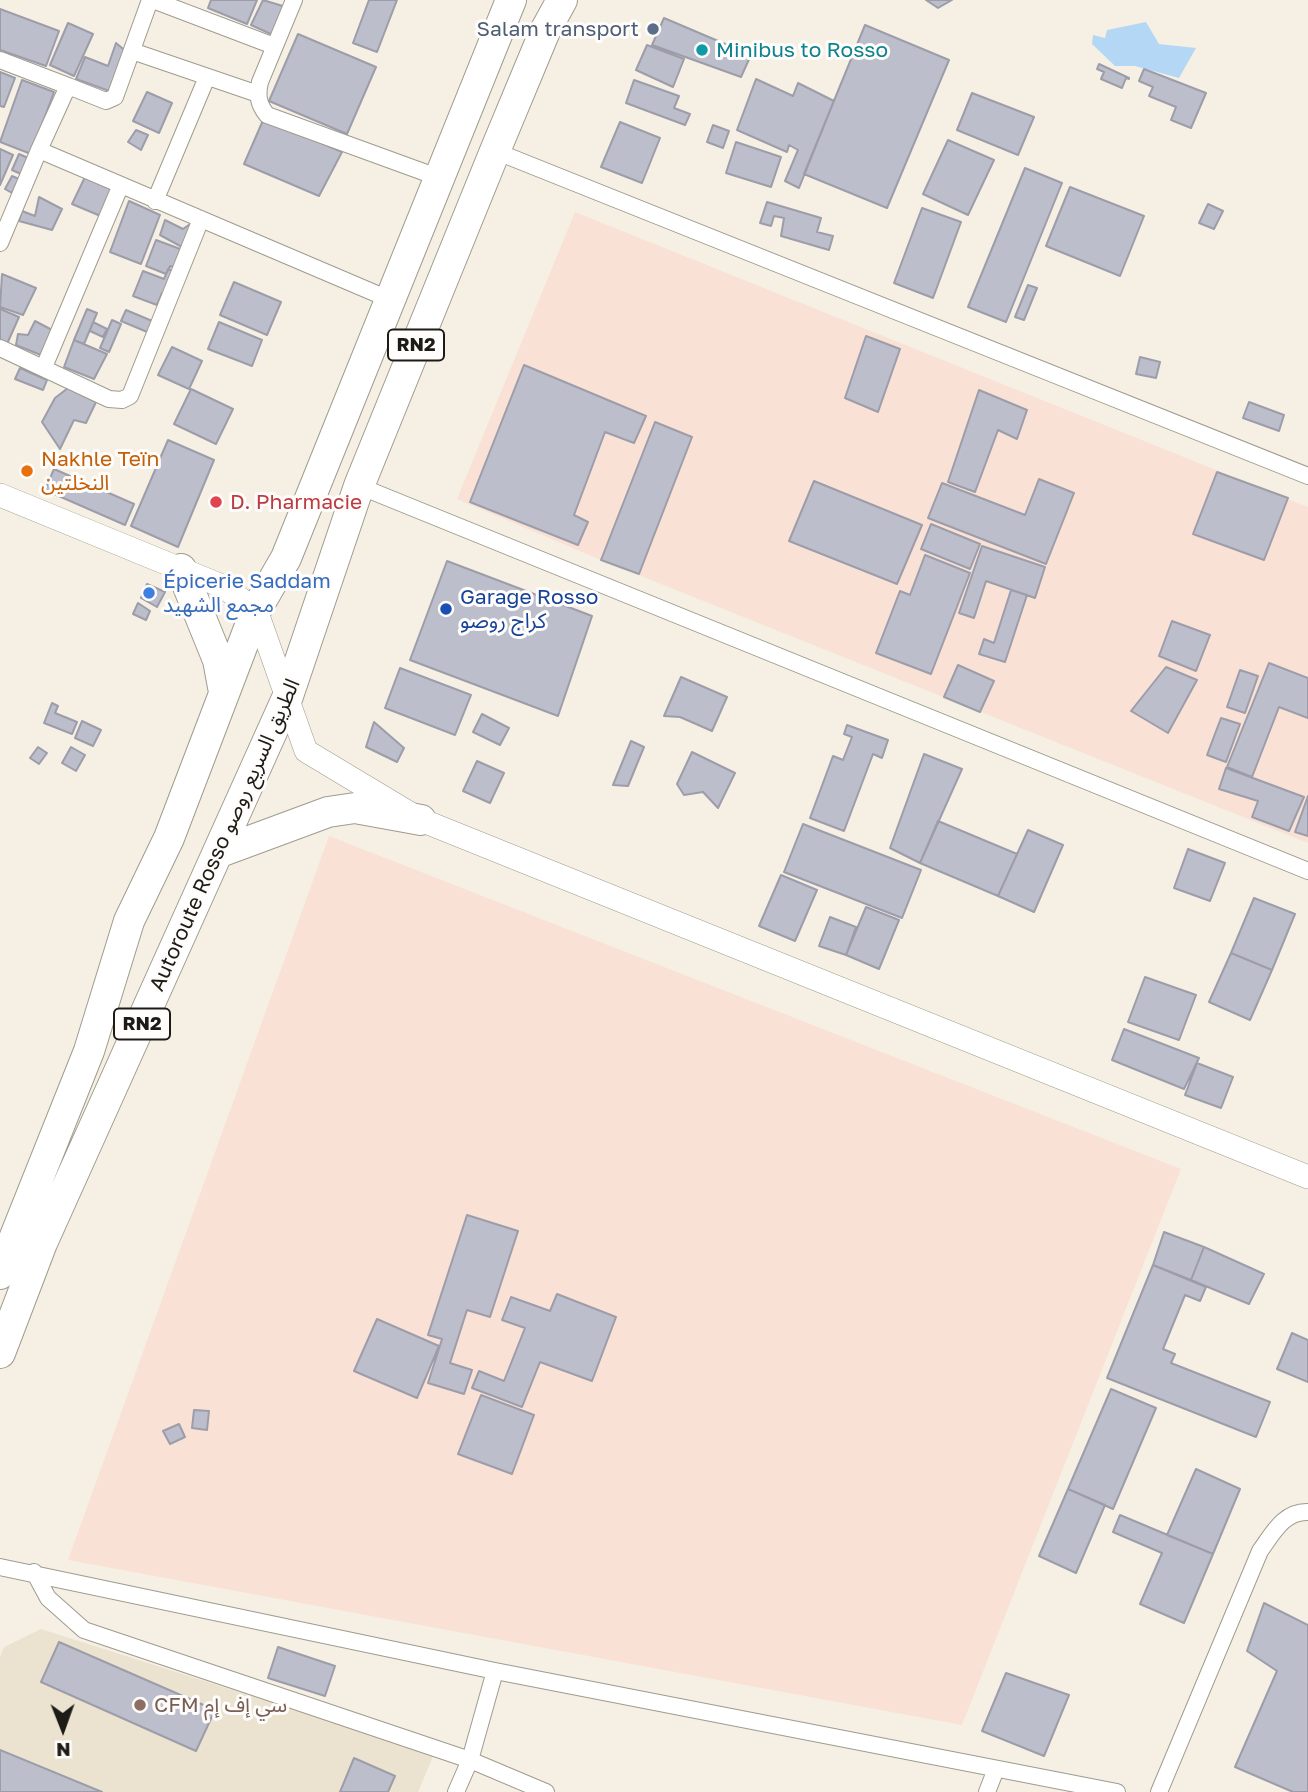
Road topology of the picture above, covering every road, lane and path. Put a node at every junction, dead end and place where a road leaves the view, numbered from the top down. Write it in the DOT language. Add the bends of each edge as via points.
graph roads {
  1 [pos="152,0"];
  2 [pos="294,0"];
  3 [pos="511,0"];
  4 [pos="562,0"];
  5 [pos="195,7"];
  6 [pos="274,46"];
  7 [pos="132,51"];
  8 [pos="0,60"];
  9 [pos="207,77"];
  10 [pos="68,86"];
  11 [pos="258,94"];
  12 [pos="39,150"];
  13 [pos="495,151"];
  14 [pos="440,178"];
  15 [pos="120,187"];
  16 [pos="155,201"];
  17 [pos="201,219"];
  18 [pos="0,243"];
  19 [pos="391,300"];
  20 [pos="0,348"];
  21 [pos="44,367"];
  22 [pos="1308,476"];
  23 [pos="359,486"];
  24 [pos="0,495"];
  25 [pos="181,569"];
  26 [pos="256,610"];
  27 [pos="224,692"];
  28 [pos="288,696"];
  29 [pos="421,820"];
  30 [pos="220,852"];
  31 [pos="1308,871"];
  32 [pos="1308,1177"];
  33 [pos="0,1274"];
  34 [pos="0,1353"];
  35 [pos="1308,1512"];
  36 [pos="0,1567"];
  37 [pos="34,1572"];
  38 [pos="495,1671"];
  39 [pos="470,1760"];
  40 [pos="996,1769"];
  41 [pos="456,1792"];
  42 [pos="546,1792"];
  43 [pos="987,1792"];
  44 [pos="1117,1792"];
  45 [pos="1159,1792"];
  1 -- 5 [label="street"];
  1 -- 7 [label="street"];
  2 -- 6 [label="street"];
  3 -- 14 [label="highway, RN2"];
  4 -- 13 [label="highway, Autoroute Rosso الطريق السريع روصو / RN2"];
  5 -- 6 [label="street"];
  6 -- 11 [label="street"];
  7 -- 9 [label="street"];
  7 -- 10 [label="street" via="111,100"];
  8 -- 10 [label="street"];
  9 -- 11 [label="street"];
  9 -- 16 [label="street"];
  10 -- 12 [label="street"];
  11 -- 14 [label="street" via="267,115"];
  12 -- 15 [label="street"];
  12 -- 18 [label="street"];
  13 -- 22 [label="street"];
  13 -- 23 [label="highway, Autoroute Rosso الطريق السريع روصو / RN2"];
  14 -- 19 [label="highway, RN2"];
  15 -- 16 [label="street"];
  15 -- 21 [label="street"];
  16 -- 17 [label="street"];
  17 -- 19 [label="street"];
  17 -- 21 [label="street" via="130,396 109,399"];
  19 -- 26 [label="highway, RN2" via="286,558"];
  20 -- 21 [label="street"];
  23 -- 28 [label="highway, Autoroute Rosso الطريق السريع روصو / RN2"];
  23 -- 31 [label="street"];
  24 -- 25 [label="main road"];
  25 -- 26 [label="main road" via="222,586"];
  25 -- 27 [label="highway" via="218,660"];
  26 -- 27 [label="highway, RN2"];
  26 -- 28 [label="main road"];
  27 -- 33 [label="highway, RN2" via="169,838 129,920 89,1051"];
  28 -- 29 [label="main road" via="306,751"];
  28 -- 30 [label="highway, Autoroute Rosso الطريق السريع روصو / RN2"];
  29 -- 30 [label="highway" via="355,808 328,812"];
  29 -- 32 [label="main road"];
  30 -- 34 [label="highway, Autoroute Rosso الطريق السريع روصو / RN2" via="42,1243"];
  35 -- 45 [label="street" via="1297,1512 1282,1522 1260,1550"];
  36 -- 37 [label="street"];
  37 -- 38 [label="street"];
  37 -- 39 [label="street" via="48,1598 84,1630"];
  38 -- 39 [label="street"];
  38 -- 40 [label="street"];
  39 -- 41 [label="street"];
  39 -- 42 [label="street"];
  40 -- 43 [label="street"];
  40 -- 44 [label="street"];
}
